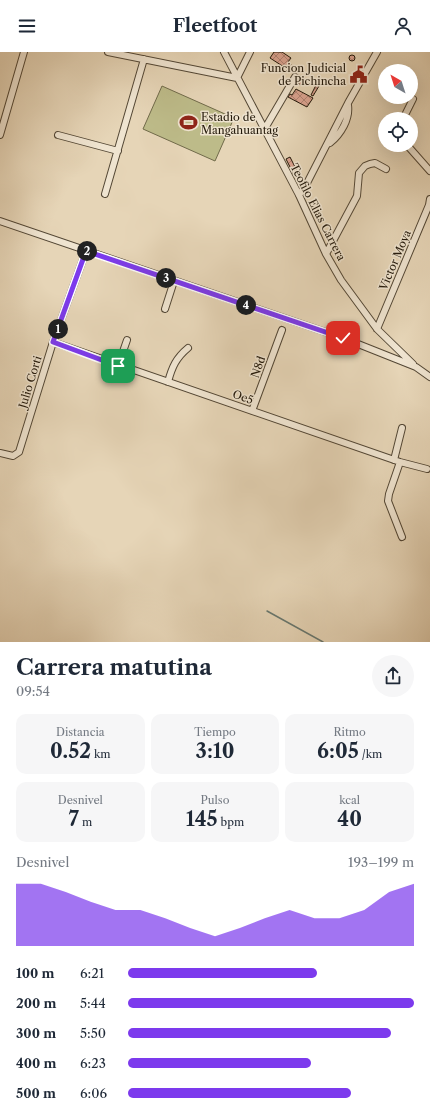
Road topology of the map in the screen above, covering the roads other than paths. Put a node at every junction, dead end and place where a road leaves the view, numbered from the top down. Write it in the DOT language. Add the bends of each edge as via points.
graph roads {
  1 [pos="24,52"];
  2 [pos="108,52"];
  3 [pos="224,52"];
  4 [pos="250,52"];
  5 [pos="377,52"];
  6 [pos="144,59"];
  7 [pos="295,77"];
  8 [pos="237,78"];
  9 [pos="264,130"];
  10 [pos="0,135"];
  11 [pos="58,135"];
  12 [pos="118,151"];
  13 [pos="413,152"];
  14 [pos="386,169"];
  15 [pos="430,171"];
  16 [pos="105,194"];
  17 [pos="299,195"];
  18 [pos="430,199"];
  19 [pos="0,221"];
  20 [pos="86,251"];
  21 [pos="326,254"];
  22 [pos="174,281"];
  23 [pos="165,309"];
  24 [pos="377,329"];
  25 [pos="282,330"];
  26 [pos="127,340"];
  27 [pos="53,342"];
  28 [pos="188,348"];
  29 [pos="118,366"];
  30 [pos="416,367"];
  31 [pos="430,376"];
  32 [pos="168,382"];
  33 [pos="252,411"];
  34 [pos="402,428"];
  35 [pos="0,453"];
  36 [pos="397,461"];
  37 [pos="427,469"];
  38 [pos="402,537"];
  1 -- 10 [label="street"];
  2 -- 6 [label="street"];
  3 -- 8 [label="street, Teofilo Elias Carrera"];
  4 -- 8 [label="street"];
  5 -- 17 [label="street"];
  6 -- 8 [label="street"];
  6 -- 12 [label="street"];
  7 -- 9 [label="street"];
  8 -- 9 [label="street, Teofilo Elias Carrera"];
  9 -- 17 [label="street, Teofilo Elias Carrera"];
  11 -- 12 [label="street"];
  12 -- 16 [label="street"];
  13 -- 15 [label="street"];
  14 -- 21 [label="street" via="375,163 365,166 359,173 357,196"];
  17 -- 21 [label="street, Teofilo Elias Carrera"];
  18 -- 24 [label="street, Victor Moya"];
  19 -- 20 [label="street"];
  20 -- 22 [label="street"];
  20 -- 27 [label="street, Julio Corti"];
  21 -- 24 [label="street, Teofilo Elias Carrera" via="348,290"];
  22 -- 23 [label="street"];
  22 -- 30 [label="street" via="343,338"];
  24 -- 30 [label="street, Teofilo Elias Carrera"];
  25 -- 33 [label="street, N8d"];
  26 -- 29 [label="street"];
  27 -- 29 [label="street, Oe5"];
  27 -- 35 [label="street, Julio Corti" via="19,452 13,456"];
  28 -- 32 [label="street" via="179,355 173,365"];
  29 -- 32 [label="street, Oe5"];
  30 -- 31 [label="street"];
  32 -- 33 [label="street, Oe5"];
  33 -- 36 [label="street, Oe5"];
  34 -- 36 [label="street"];
  36 -- 37 [label="street, Oe5"];
  36 -- 38 [label="street" via="388,501"];
}
